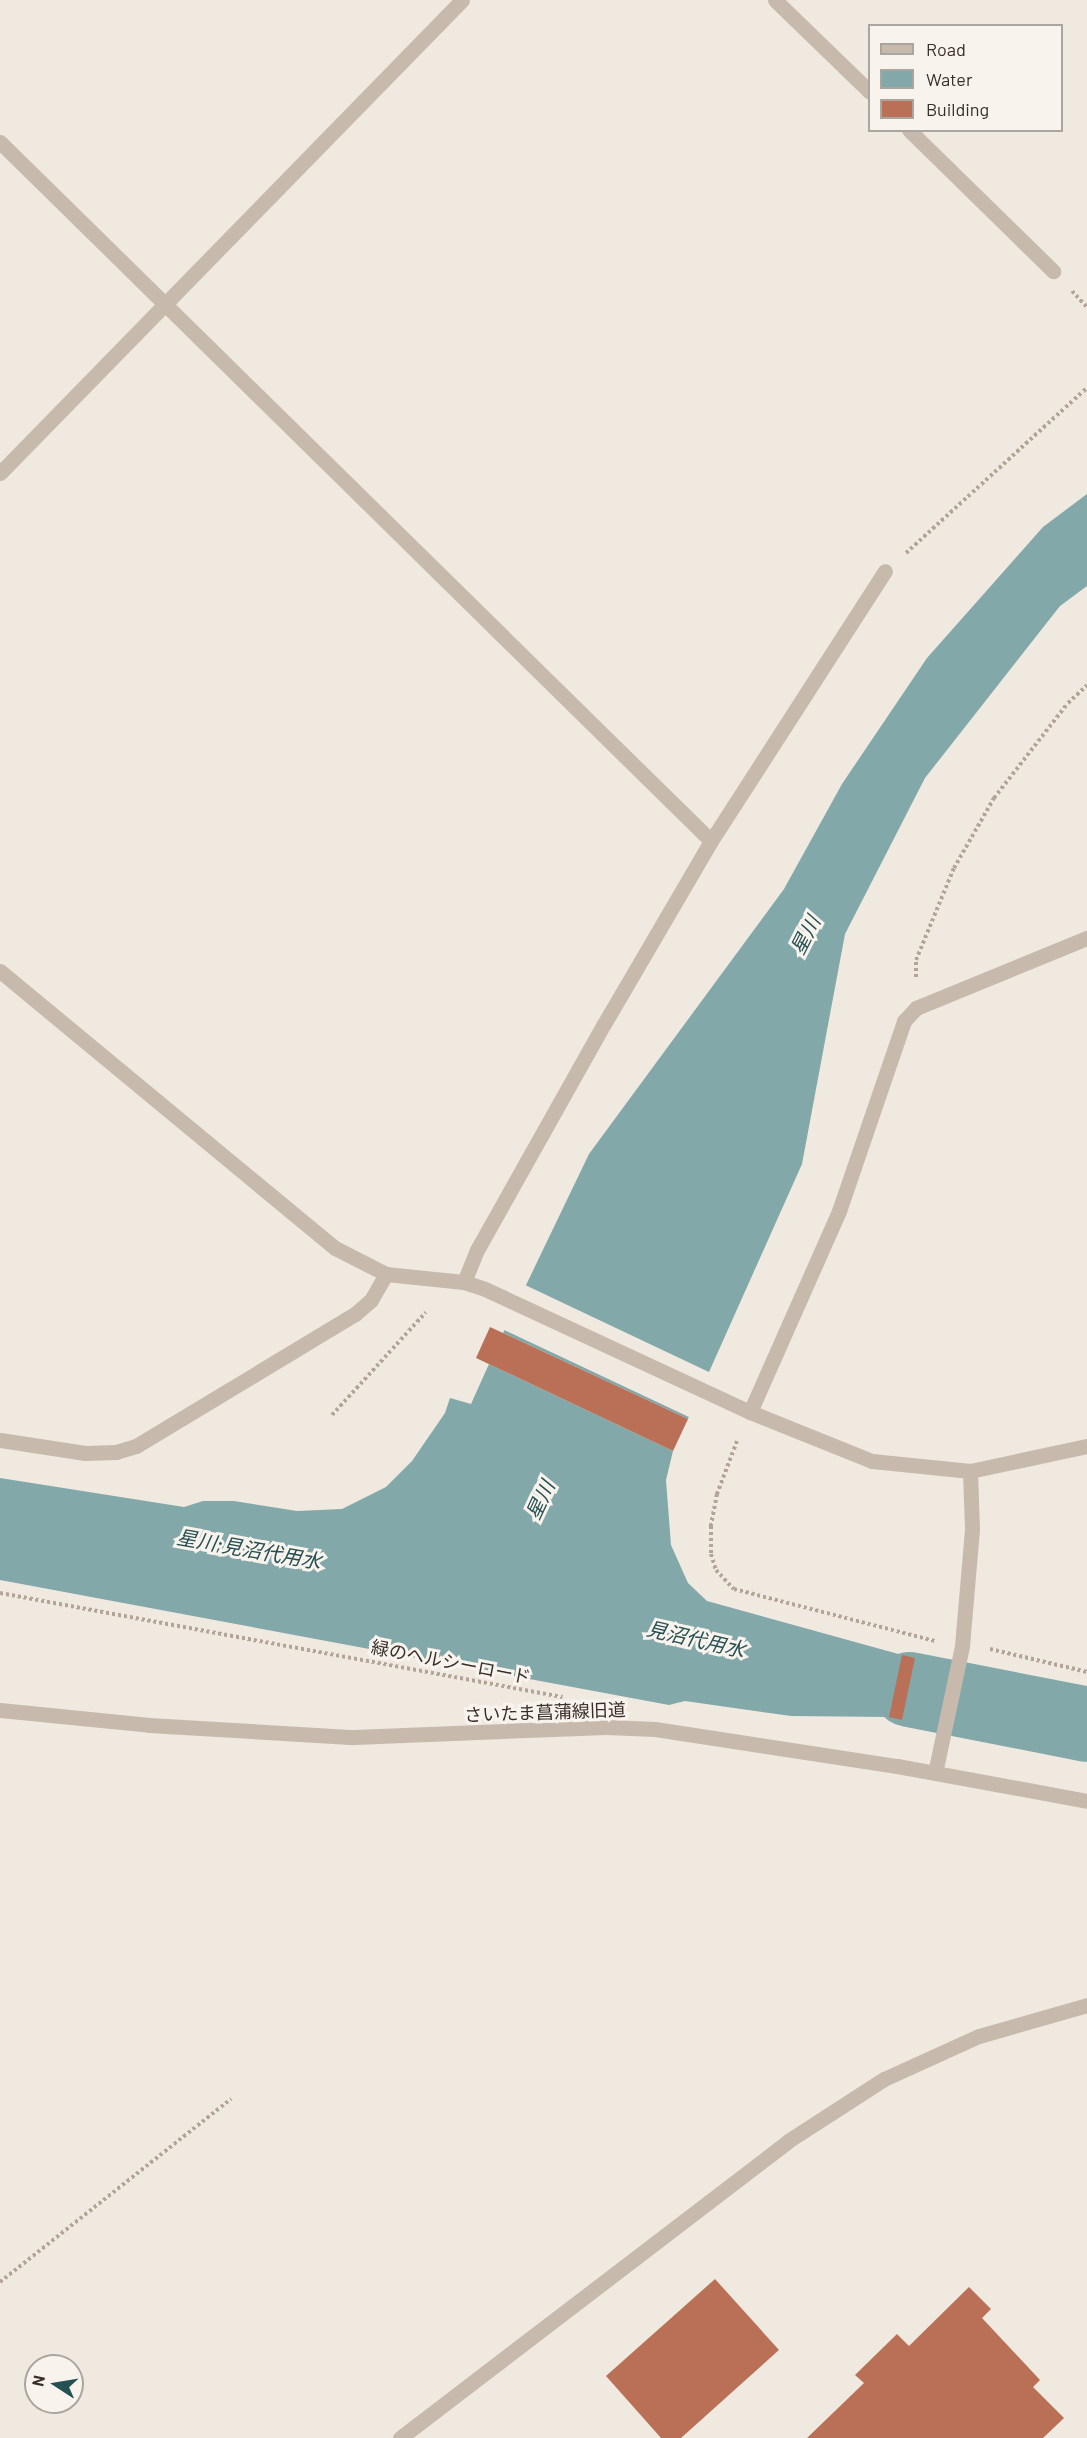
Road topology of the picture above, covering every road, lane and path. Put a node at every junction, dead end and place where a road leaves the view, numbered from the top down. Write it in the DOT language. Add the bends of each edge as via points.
graph roads {
  1 [pos="462,0"];
  2 [pos="775,0"];
  3 [pos="868,90"];
  4 [pos="911,132"];
  5 [pos="0,142"];
  6 [pos="1053,271"];
  7 [pos="164,303"];
  8 [pos="1087,388"];
  9 [pos="0,473"];
  10 [pos="885,571"];
  11 [pos="1087,685"];
  12 [pos="711,842"];
  13 [pos="1087,938"];
  14 [pos="0,970"];
  15 [pos="916,1008"];
  16 [pos="386,1274"];
  17 [pos="464,1282"];
  18 [pos="426,1312"];
  19 [pos="750,1412"];
  20 [pos="332,1414"];
  21 [pos="0,1440"];
  22 [pos="737,1441"];
  23 [pos="1087,1446"];
  24 [pos="970,1471"];
  25 [pos="0,1593"];
  26 [pos="935,1641"];
  27 [pos="986,1648"];
  28 [pos="1087,1672"];
  29 [pos="570,1699"];
  30 [pos="0,1710"];
  31 [pos="935,1773"];
  32 [pos="1087,1800"];
  33 [pos="1087,2005"];
  34 [pos="231,2099"];
  35 [pos="0,2282"];
  36 [pos="400,2438"];
  1 -- 7 [label="street"];
  2 -- 3 [label="street"];
  4 -- 6 [label="street"];
  5 -- 7 [label="street"];
  7 -- 9 [label="street"];
  7 -- 12 [label="street"];
  8 -- 10 [label="path"];
  10 -- 12 [label="street"];
  11 -- 15 [label="path" via="1020,762 994,798 954,868 916,960"];
  12 -- 17 [label="street" via="477,1250"];
  13 -- 15 [label="street"];
  14 -- 16 [label="street" via="335,1248"];
  15 -- 19 [label="street" via="904,1021 840,1211"];
  16 -- 17 [label="street"];
  16 -- 21 [label="street" via="370,1300 355,1314 136,1446 116,1452 85,1453"];
  17 -- 19 [label="street"];
  18 -- 20 [label="path"];
  19 -- 24 [label="street" via="872,1461"];
  22 -- 26 [label="path" via="717,1494 711,1526 711,1554 716,1570 734,1589"];
  23 -- 24 [label="street"];
  24 -- 31 [label="street" via="972,1529 958,1665"];
  25 -- 29 [label="path, 緑のヘルシーロード"];
  27 -- 28 [label="path"];
  30 -- 31 [label="street, さいたま菖蒲線旧道" via="150,1725 354,1737 606,1727 655,1729"];
  31 -- 32 [label="street, さいたま菖蒲線旧道"];
  33 -- 36 [label="street" via="979,2036 884,2079 788,2141"];
  34 -- 35 [label="path"];
}
